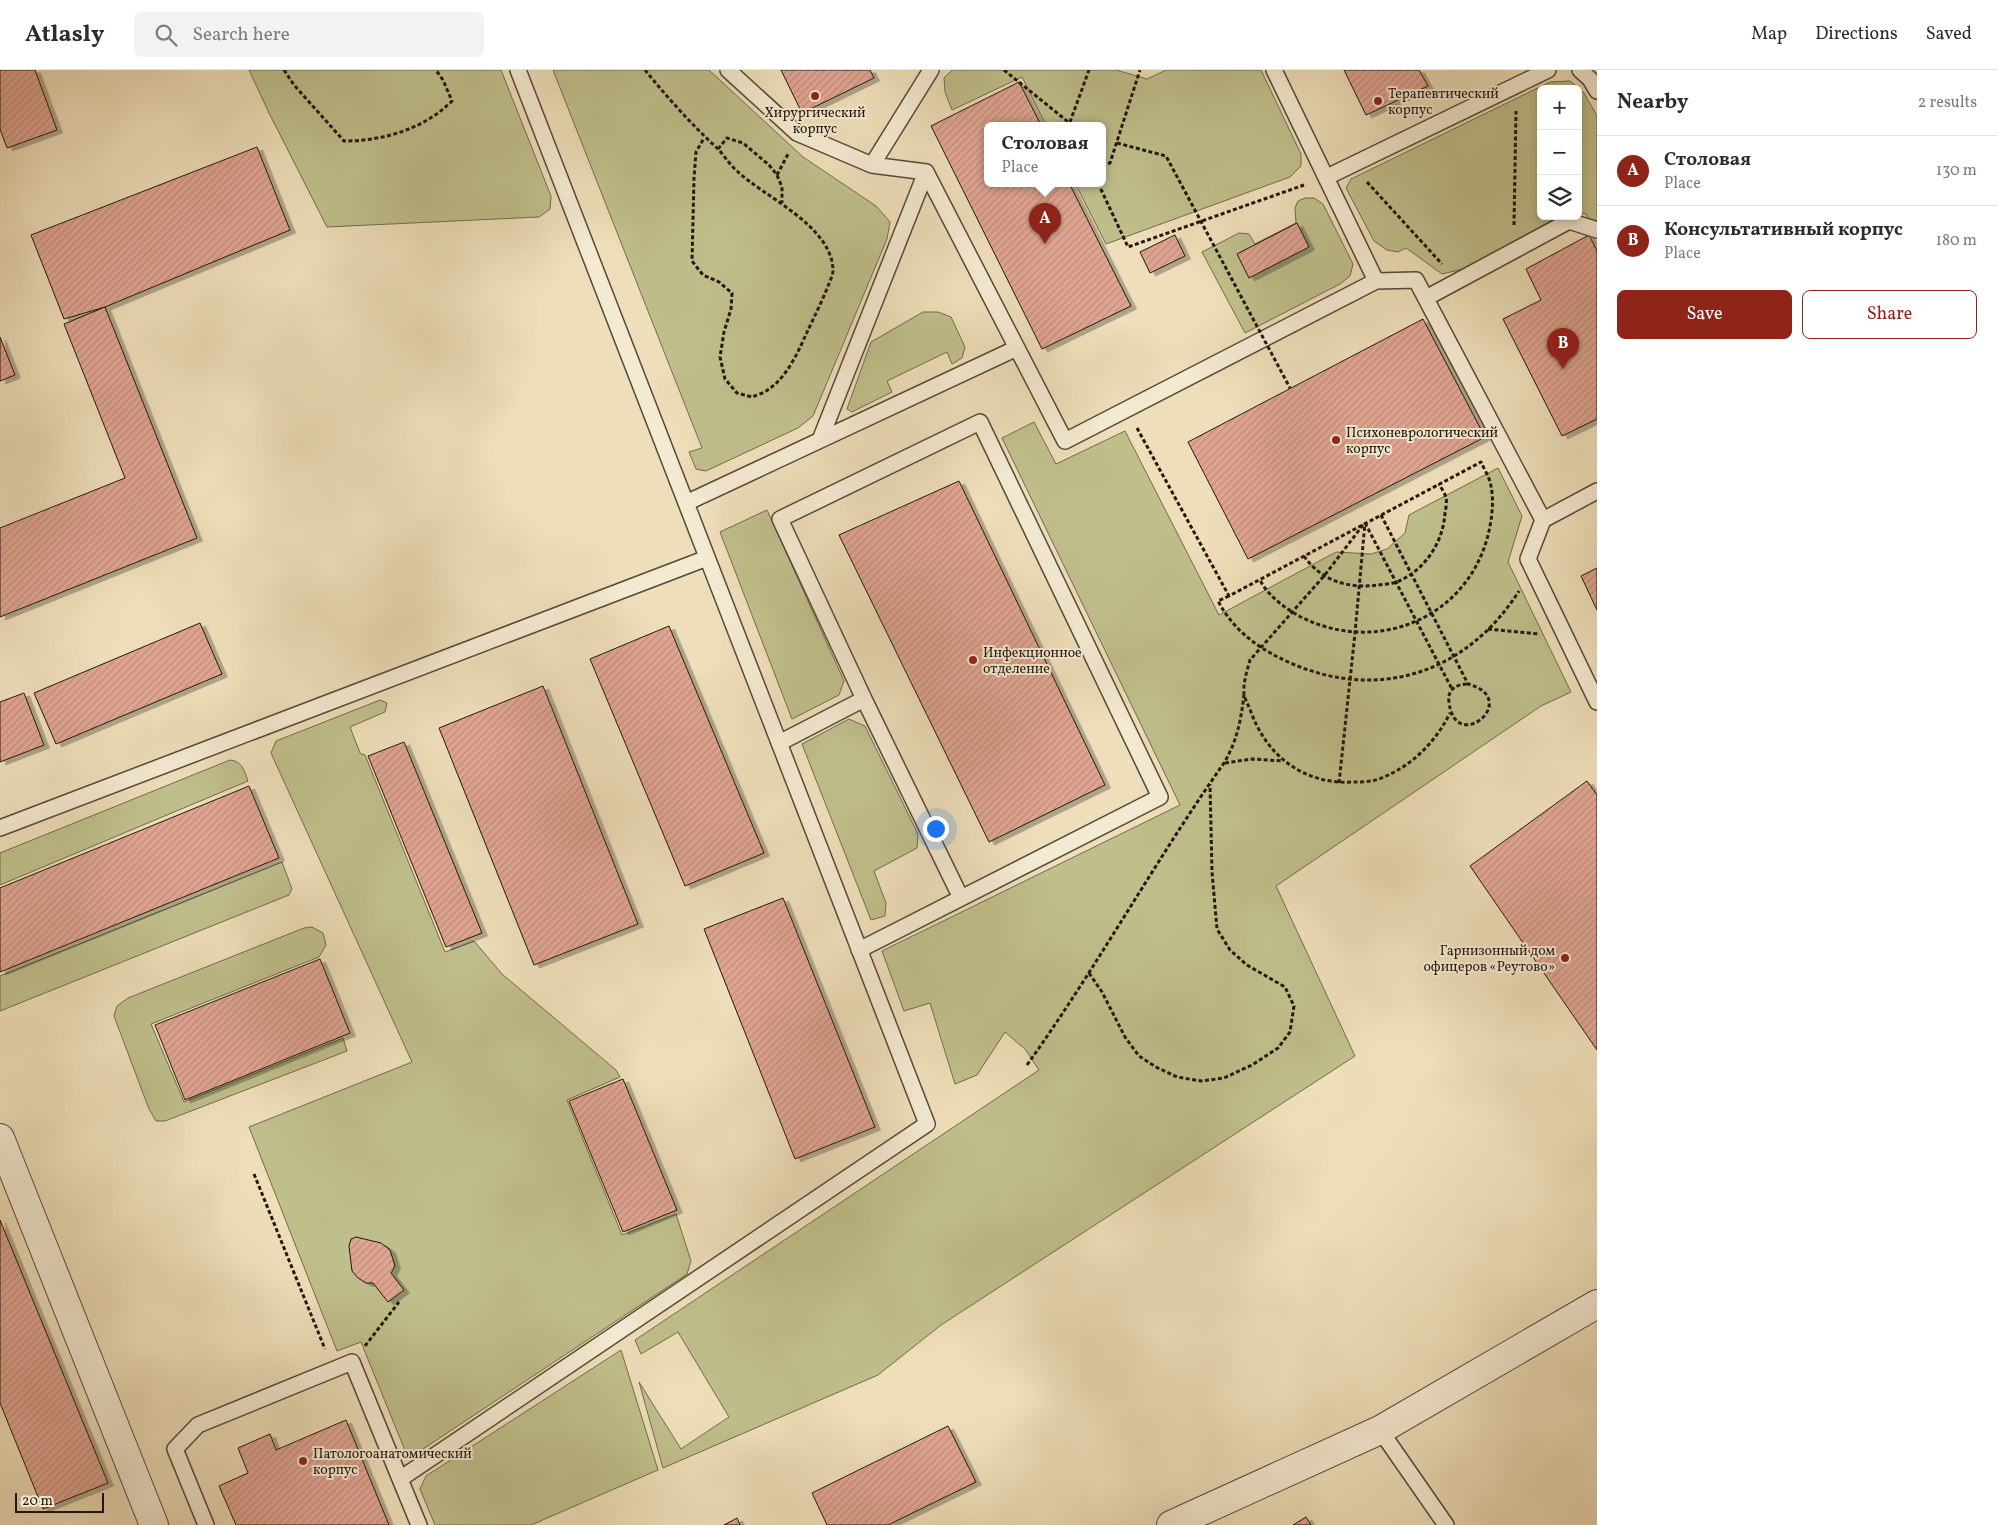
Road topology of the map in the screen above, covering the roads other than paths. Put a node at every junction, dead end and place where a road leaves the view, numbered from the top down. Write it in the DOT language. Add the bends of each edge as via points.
graph roads {
  1 [pos="518,70"];
  2 [pos="728,70"];
  3 [pos="931,70"];
  4 [pos="1274,70"];
  5 [pos="1548,70"];
  6 [pos="1580,70"];
  7 [pos="1597,91"];
  8 [pos="872,165"];
  9 [pos="926,172"];
  10 [pos="1327,177"];
  11 [pos="1597,230"];
  12 [pos="1376,281"];
  13 [pos="1426,298"];
  14 [pos="1017,348"];
  15 [pos="820,440"];
  16 [pos="1597,491"];
  17 [pos="686,503"];
  18 [pos="1543,520"];
  19 [pos="707,558"];
  20 [pos="864,699"];
  21 [pos="1597,702"];
  22 [pos="779,743"];
  23 [pos="0,828"];
  24 [pos="961,898"];
  25 [pos="859,950"];
  26 [pos="0,1138"];
  27 [pos="1597,1304"];
  28 [pos="1380,1430"];
  29 [pos="400,1479"];
  30 [pos="154,1525"];
  31 [pos="206,1525"];
  32 [pos="419,1525"];
  33 [pos="1171,1525"];
  34 [pos="1446,1525"];
  1 -- 17 [label="lane"];
  2 -- 8 [label="lane" via="797,133"];
  3 -- 8 [label="lane"];
  4 -- 10 [label="lane"];
  5 -- 10 [label="lane"];
  6 -- 7 [label="lane"];
  8 -- 9 [label="lane"];
  9 -- 14 [label="lane"];
  9 -- 15 [label="lane"];
  10 -- 12 [label="lane"];
  11 -- 13 [label="lane" via="1569,221"];
  12 -- 13 [label="lane" via="1416,280"];
  12 -- 14 [label="lane" via="1065,441"];
  13 -- 18 [label="lane"];
  14 -- 15 [label="lane"];
  15 -- 17 [label="lane"];
  16 -- 18 [label="lane"];
  17 -- 19 [label="lane"];
  18 -- 21 [label="lane" via="1528,560"];
  19 -- 22 [label="lane"];
  19 -- 23 [label="lane"];
  20 -- 22 [label="lane"];
  20 -- 24 [label="lane"];
  20 -- 24 [label="lane" via="780,519 980,422 1160,797"];
  22 -- 25 [label="lane"];
  24 -- 25 [label="lane"];
  25 -- 29 [label="lane" via="927,1124"];
  26 -- 30 [label="street"];
  27 -- 28 [label="street"];
  28 -- 33 [label="street"];
  28 -- 34 [label="lane"];
  29 -- 31 [label="lane" via="352,1362 198,1425 175,1449"];
  29 -- 32 [label="lane"];
}
